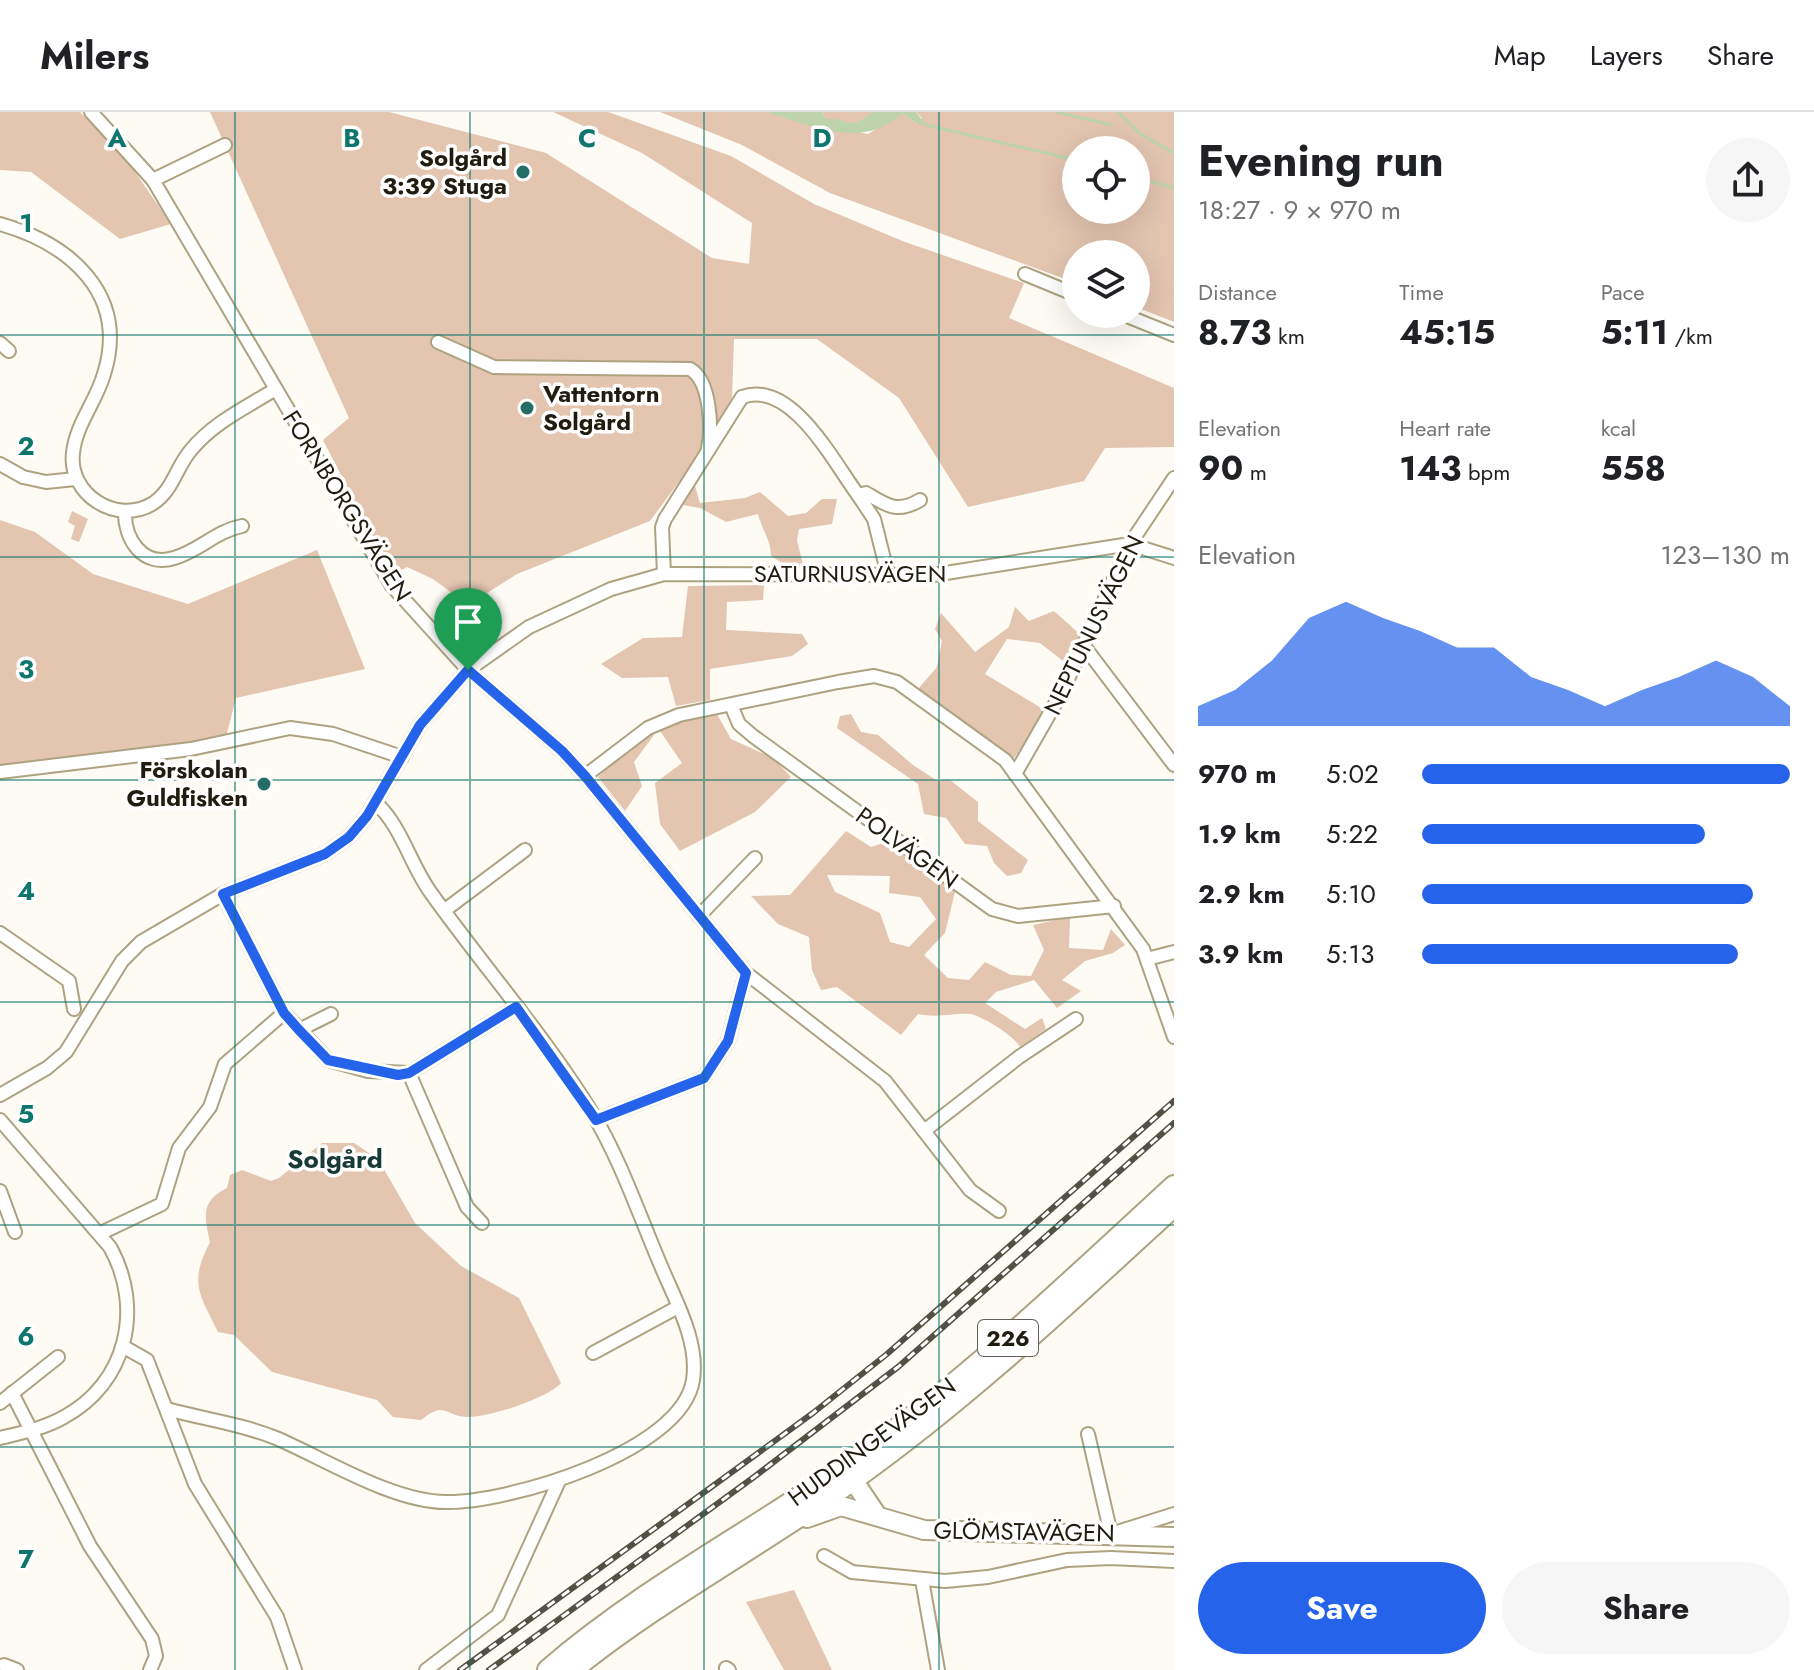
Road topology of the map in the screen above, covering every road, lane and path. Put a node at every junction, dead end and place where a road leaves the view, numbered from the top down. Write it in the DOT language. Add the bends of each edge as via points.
graph roads {
  1 [pos="91,112"];
  2 [pos="225,145"];
  3 [pos="153,180"];
  4 [pos="0,224"];
  5 [pos="1025,274"];
  6 [pos="1062,289"];
  7 [pos="1150,325"];
  8 [pos="1174,335"];
  9 [pos="438,342"];
  10 [pos="274,390"];
  11 [pos="707,451"];
  12 [pos="0,464"];
  13 [pos="1174,478"];
  14 [pos="75,479"];
  15 [pos="858,495"];
  16 [pos="920,500"];
  17 [pos="125,511"];
  18 [pos="242,526"];
  19 [pos="1130,544"];
  20 [pos="1174,558"];
  21 [pos="664,574"];
  22 [pos="888,575"];
  23 [pos="1084,646"];
  24 [pos="468,670"];
  25 [pos="731,705"];
  26 [pos="402,757"];
  27 [pos="1174,765"];
  28 [pos="0,772"];
  29 [pos="1015,774"];
  30 [pos="585,776"];
  31 [pos="376,803"];
  32 [pos="525,850"];
  33 [pos="755,858"];
  34 [pos="223,894"];
  35 [pos="1114,906"];
  36 [pos="445,910"];
  37 [pos="699,916"];
  38 [pos="0,933"];
  39 [pos="1174,952"];
  40 [pos="1147,959"];
  41 [pos="746,973"];
  42 [pos="516,1007"];
  43 [pos="74,1009"];
  44 [pos="284,1013"];
  45 [pos="331,1014"];
  46 [pos="1076,1019"];
  47 [pos="299,1030"];
  48 [pos="1174,1037"];
  49 [pos="409,1073"];
  50 [pos="0,1095"];
  51 [pos="596,1120"];
  52 [pos="3,1130"];
  53 [pos="924,1131"];
  54 [pos="1174,1186"];
  55 [pos="0,1191"];
  56 [pos="1174,1206"];
  57 [pos="999,1211"];
  58 [pos="482,1223"];
  59 [pos="15,1232"];
  60 [pos="101,1233"];
  61 [pos="678,1307"];
  62 [pos="124,1347"];
  63 [pos="593,1353"];
  64 [pos="58,1357"];
  65 [pos="12,1393"];
  66 [pos="0,1403"];
  67 [pos="167,1409"];
  68 [pos="30,1429"];
  69 [pos="1088,1434"];
  70 [pos="0,1438"];
  71 [pos="832,1476"];
  72 [pos="853,1480"];
  73 [pos="559,1481"];
  74 [pos="876,1514"];
  75 [pos="1174,1514"];
  76 [pos="782,1528"];
  77 [pos="1111,1534"];
  78 [pos="1174,1537"];
  79 [pos="824,1556"];
  80 [pos="1174,1561"];
  81 [pos="922,1580"];
  82 [pos="4,1665"];
  83 [pos="17,1670"];
  84 [pos="150,1670"];
  85 [pos="295,1670"];
  86 [pos="426,1670"];
  87 [pos="548,1670"];
  88 [pos="572,1670"];
  89 [pos="938,1670"];
  1 -- 3 [label="street, FORNBORGSVÄGEN"];
  2 -- 3 [label="street"];
  3 -- 10 [label="street, FORNBORGSVÄGEN"];
  4 -- 14 [label="street" via="64,252 87,275 104,309 108,358 76,436"];
  5 -- 6 [label="street"];
  7 -- 8 [label="street"];
  9 -- 11 [label="street" via="494,367 690,369 703,386"];
  10 -- 17 [label="street" via="217,425 189,451 158,499"];
  10 -- 24 [label="street, FORNBORGSVÄGEN" via="392,586"];
  11 -- 15 [label="street" via="742,397 766,394 789,405"];
  11 -- 21 [label="street" via="662,527"];
  12 -- 14 [label="street" via="46,482"];
  13 -- 19 [label="street, NEPTUNUSVÄGEN"];
  14 -- 17 [label="street" via="94,501"];
  15 -- 16 [label="street" via="866,493 887,508"];
  15 -- 22 [label="street" via="874,519"];
  17 -- 18 [label="street" via="129,540 157,559 176,558 222,530"];
  19 -- 20 [label="street, SATURNUSVÄGEN"];
  19 -- 22 [label="street, SATURNUSVÄGEN" via="963,572"];
  19 -- 23 [label="street, NEPTUNUSVÄGEN"];
  21 -- 22 [label="street, SATURNUSVÄGEN"];
  21 -- 24 [label="street, SATURNUSVÄGEN" via="611,589 529,627"];
  23 -- 27 [label="street"];
  23 -- 29 [label="street, NEPTUNUSVÄGEN"];
  24 -- 26 [label="street, SATURNUSVÄGEN" via="420,725"];
  24 -- 30 [label="street, FORNBORGSVÄGEN"];
  25 -- 29 [label="street" via="838,682 888,678 987,745"];
  25 -- 30 [label="street" via="654,724"];
  25 -- 35 [label="street, POLVÄGEN" via="739,724 753,736 992,909 1018,916"];
  26 -- 28 [label="street" via="310,729 290,728 167,752"];
  26 -- 31 [label="street, SATURNUSVÄGEN"];
  29 -- 35 [label="street"];
  30 -- 37 [label="street, FORNBORGSVÄGEN"];
  31 -- 34 [label="street, SATURNUSVÄGEN" via="335,849"];
  31 -- 36 [label="street" via="392,817 415,868"];
  32 -- 36 [label="street"];
  33 -- 37 [label="street"];
  34 -- 44 [label="street"];
  34 -- 50 [label="street, SATURNUSVÄGEN" via="141,942 122,961 66,1052"];
  35 -- 40 [label="street"];
  36 -- 42 [label="street"];
  37 -- 41 [label="street, FORNBORGSVÄGEN"];
  38 -- 43 [label="street" via="69,981"];
  39 -- 40 [label="street"];
  40 -- 48 [label="street"];
  41 -- 51 [label="street" via="728,1041 704,1078"];
  41 -- 53 [label="street, FORNBORGSVÄGEN" via="885,1081"];
  42 -- 49 [label="street"];
  42 -- 51 [label="street"];
  44 -- 47 [label="street"];
  44 -- 60 [label="street" via="225,1064 210,1107 179,1148 162,1204"];
  45 -- 47 [label="street"];
  46 -- 53 [label="street"];
  47 -- 49 [label="street" via="328,1060 368,1071"];
  49 -- 58 [label="street" via="467,1207"];
  51 -- 61 [label="street"];
  52 -- 60 [label="street"];
  53 -- 57 [label="street, FORNBORGSVÄGEN" via="970,1190"];
  54 -- 71 [label="main road, HUDDINGEVÄGEN / 226" via="978,1365"];
  55 -- 59 [label="street"];
  56 -- 72 [label="main road, HUDDINGEVÄGEN / 226" via="1014,1354"];
  60 -- 62 [label="street" via="116,1257 127,1293"];
  61 -- 63 [label="street"];
  61 -- 73 [label="street" via="693,1355 693,1379 684,1403 639,1442"];
  62 -- 67 [label="street" via="147,1360"];
  62 -- 68 [label="street" via="94,1395 60,1419"];
  64 -- 65 [label="street"];
  65 -- 66 [label="street"];
  65 -- 68 [label="street"];
  67 -- 73 [label="street" via="273,1437 426,1500 474,1501"];
  67 -- 85 [label="street" via="195,1484 277,1617"];
  68 -- 70 [label="street"];
  68 -- 84 [label="street" via="90,1546 152,1639 156,1656"];
  69 -- 77 [label="street"];
  71 -- 72 [label="main road"];
  71 -- 87 [label="main road, HUDDINGEVÄGEN / 226" via="686,1567"];
  72 -- 74 [label="main road"];
  72 -- 76 [label="main road, HUDDINGEVÄGEN / 226"];
  73 -- 86 [label="street" via="498,1615"];
  74 -- 76 [label="main road, GLÖMSTAVÄGEN" via="841,1506"];
  74 -- 77 [label="main road, GLÖMSTAVÄGEN" via="924,1530"];
  75 -- 77 [label="street"];
  76 -- 88 [label="main road, HUDDINGEVÄGEN / 226"];
  77 -- 78 [label="main road, GLÖMSTAVÄGEN"];
  79 -- 81 [label="street" via="852,1572"];
  80 -- 81 [label="street" via="1067,1560 966,1580"];
  81 -- 89 [label="street"];
  82 -- 83 [label="street"];
}
